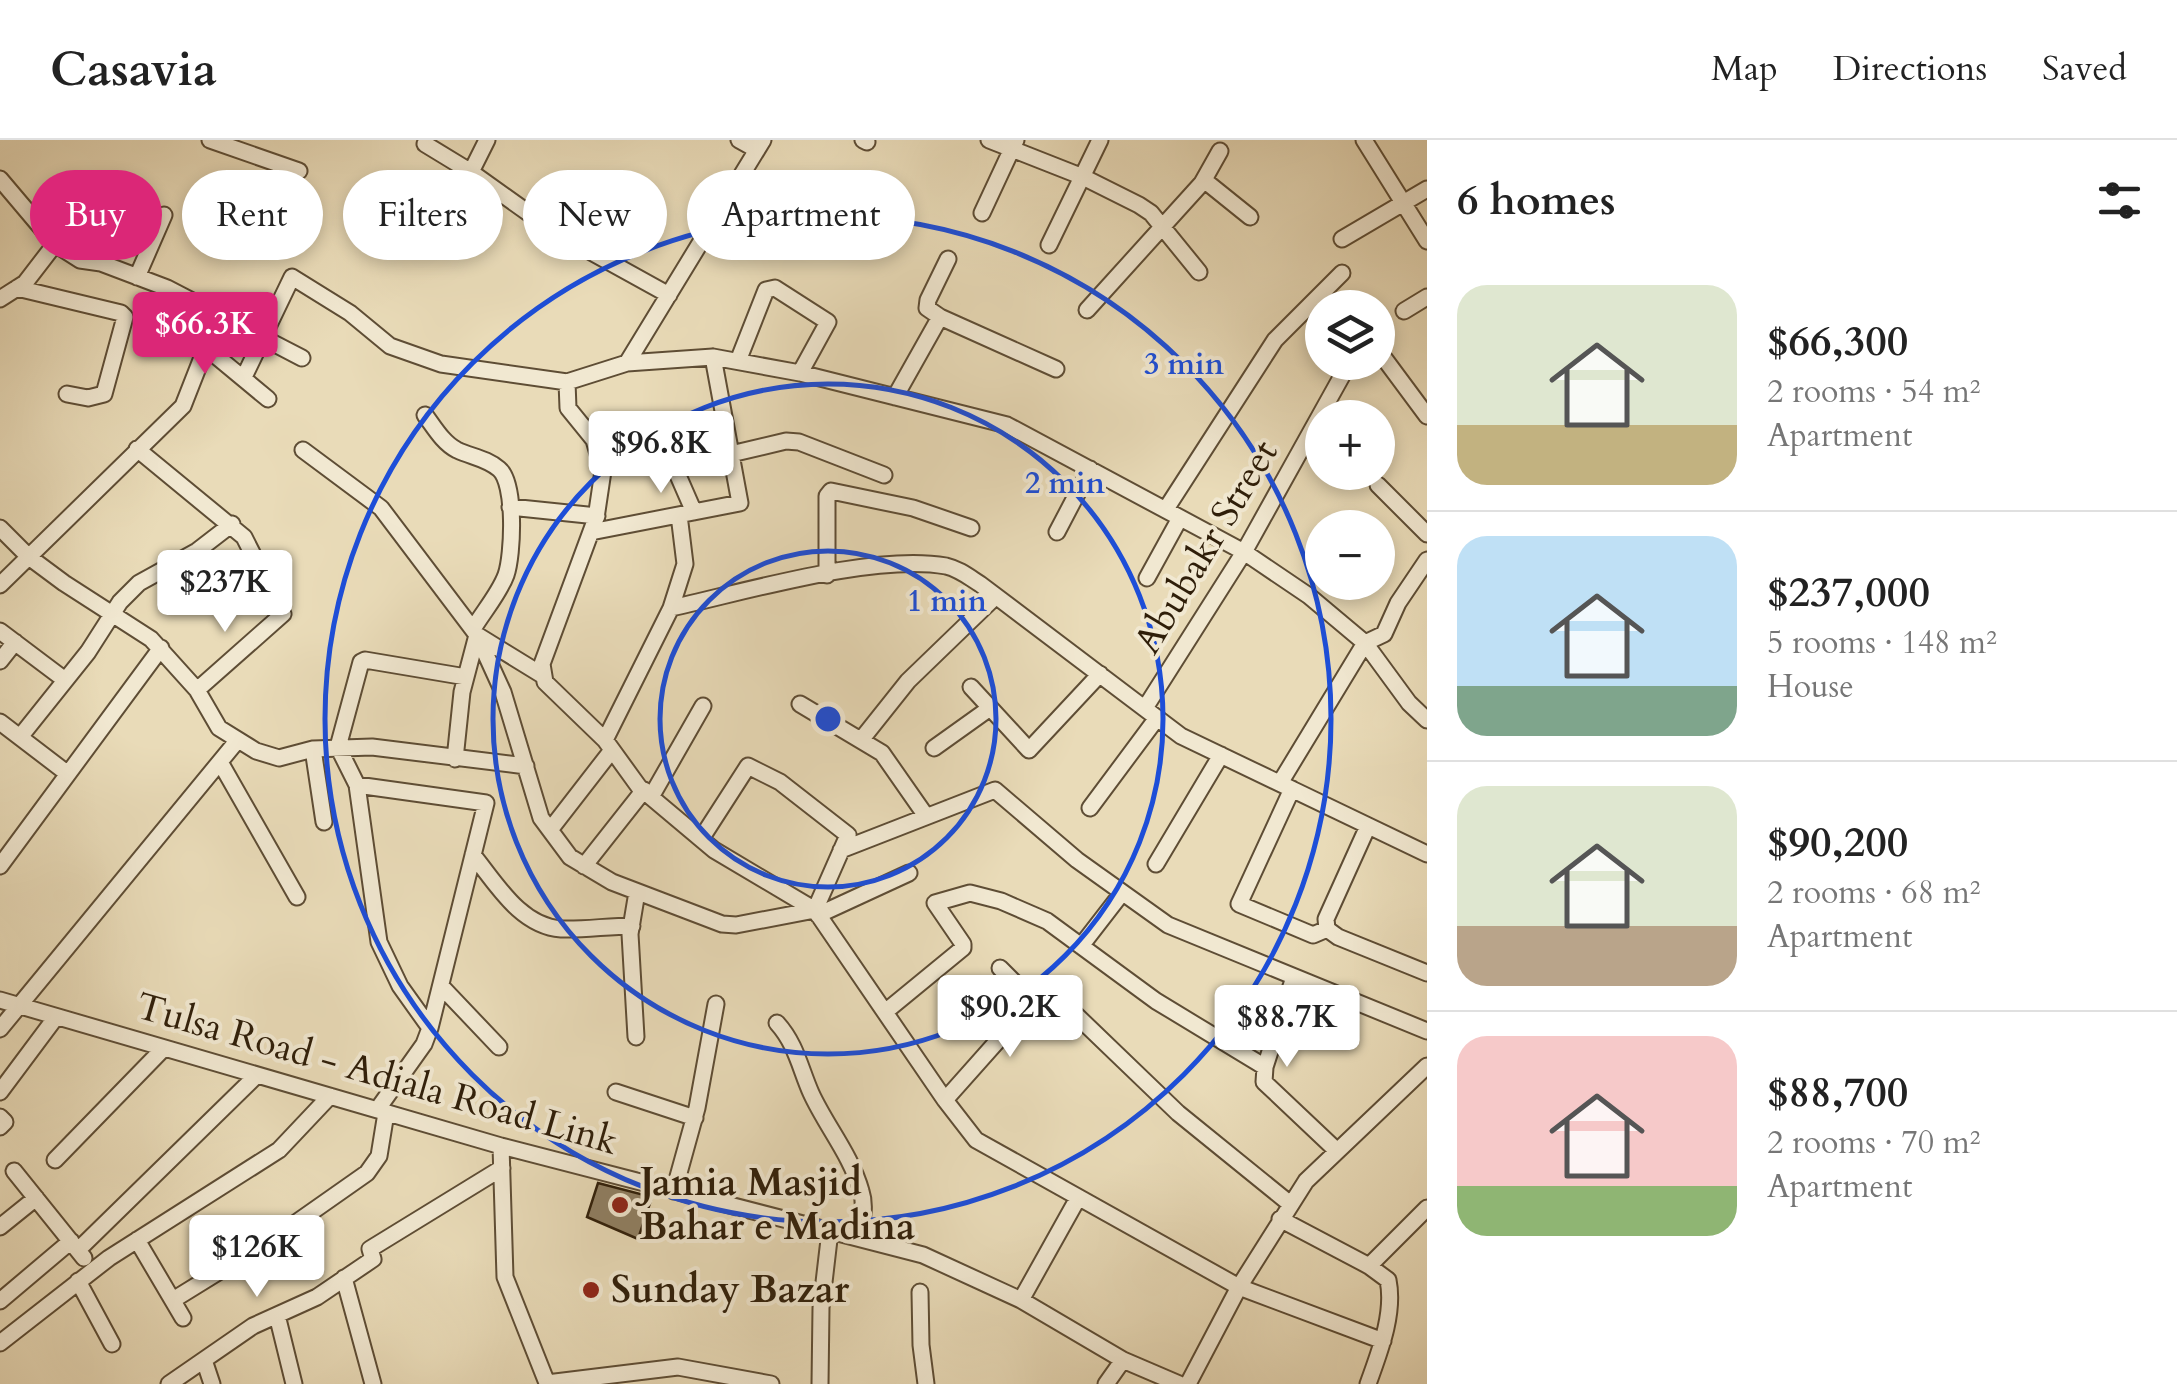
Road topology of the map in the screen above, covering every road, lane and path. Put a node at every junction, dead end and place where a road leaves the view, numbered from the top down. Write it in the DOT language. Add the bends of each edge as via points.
graph roads {
  1 [pos="210,140"];
  2 [pos="487,140"];
  3 [pos="739,140"];
  4 [pos="988,140"];
  5 [pos="1100,140"];
  6 [pos="1364,140"];
  7 [pos="425,144"];
  8 [pos="1014,144"];
  9 [pos="760,145"];
  10 [pos="1220,150"];
  11 [pos="299,170"];
  12 [pos="468,170"];
  13 [pos="472,170"];
  14 [pos="1083,177"];
  15 [pos="0,179"];
  16 [pos="1204,180"];
  17 [pos="1427,188"];
  18 [pos="503,195"];
  19 [pos="1406,201"];
  20 [pos="982,213"];
  21 [pos="30,214"];
  22 [pos="164,214"];
  23 [pos="1250,217"];
  24 [pos="1161,227"];
  25 [pos="1342,239"];
  26 [pos="1427,241"];
  27 [pos="1049,245"];
  28 [pos="948,259"];
  29 [pos="43,260"];
  30 [pos="80,260"];
  31 [pos="1200,272"];
  32 [pos="1342,274"];
  33 [pos="137,277"];
  34 [pos="18,288"];
  35 [pos="668,294"];
  36 [pos="1427,297"];
  37 [pos="0,298"];
  38 [pos="1087,310"];
  39 [pos="1404,311"];
  40 [pos="940,317"];
  41 [pos="175,322"];
  42 [pos="264,338"];
  43 [pos="202,355"];
  44 [pos="713,357"];
  45 [pos="302,358"];
  46 [pos="738,360"];
  47 [pos="626,363"];
  48 [pos="1056,369"];
  49 [pos="800,373"];
  50 [pos="1395,373"];
  51 [pos="244,377"];
  52 [pos="1340,380"];
  53 [pos="568,382"];
  54 [pos="67,394"];
  55 [pos="896,397"];
  56 [pos="268,400"];
  57 [pos="425,415"];
  58 [pos="1427,416"];
  59 [pos="138,449"];
  60 [pos="303,450"];
  61 [pos="731,454"];
  62 [pos="670,457"];
  63 [pos="1090,469"];
  64 [pos="884,474"];
  65 [pos="1382,490"];
  66 [pos="510,507"];
  67 [pos="1173,513"];
  68 [pos="686,514"];
  69 [pos="597,516"];
  70 [pos="232,524"];
  71 [pos="0,528"];
  72 [pos="971,528"];
  73 [pos="591,532"];
  74 [pos="1057,532"];
  75 [pos="1427,534"];
  76 [pos="1244,552"];
  77 [pos="29,557"];
  78 [pos="1427,560"];
  79 [pos="827,574"];
  80 [pos="1147,578"];
  81 [pos="0,586"];
  82 [pos="996,596"];
  83 [pos="671,608"];
  84 [pos="114,614"];
  85 [pos="0,631"];
  86 [pos="475,632"];
  87 [pos="14,642"];
  88 [pos="1365,643"];
  89 [pos="161,648"];
  90 [pos="0,661"];
  91 [pos="542,674"];
  92 [pos="1100,674"];
  93 [pos="466,677"];
  94 [pos="65,680"];
  95 [pos="971,687"];
  96 [pos="196,690"];
  97 [pos="800,704"];
  98 [pos="704,706"];
  99 [pos="990,708"];
  100 [pos="1151,713"];
  101 [pos="1427,720"];
  102 [pos="0,722"];
  103 [pos="20,737"];
  104 [pos="861,740"];
  105 [pos="237,741"];
  106 [pos="608,745"];
  107 [pos="338,747"];
  108 [pos="934,748"];
  109 [pos="313,749"];
  110 [pos="1220,755"];
  111 [pos="455,760"];
  112 [pos="220,762"];
  113 [pos="526,766"];
  114 [pos="68,774"];
  115 [pos="356,785"];
  116 [pos="1286,786"];
  117 [pos="647,794"];
  118 [pos="1090,808"];
  119 [pos="926,816"];
  120 [pos="324,822"];
  121 [pos="1368,826"];
  122 [pos="550,830"];
  123 [pos="702,840"];
  124 [pos="842,850"];
  125 [pos="1427,854"];
  126 [pos="473,855"];
  127 [pos="1156,864"];
  128 [pos="0,866"];
  129 [pos="584,866"];
  130 [pos="909,873"];
  131 [pos="638,892"];
  132 [pos="1122,893"];
  133 [pos="297,897"];
  134 [pos="816,912"];
  135 [pos="632,926"];
  136 [pos="1327,929"];
  137 [pos="1081,946"];
  138 [pos="1000,968"];
  139 [pos="1427,973"];
  140 [pos="1294,977"];
  141 [pos="441,986"];
  142 [pos="0,1000"];
  143 [pos="1033,1001"];
  144 [pos="716,1004"];
  145 [pos="18,1006"];
  146 [pos="885,1012"];
  147 [pos="56,1017"];
  148 [pos="777,1024"];
  149 [pos="430,1028"];
  150 [pos="0,1029"];
  151 [pos="1427,1032"];
  152 [pos="636,1036"];
  153 [pos="499,1047"];
  154 [pos="164,1048"];
  155 [pos="1427,1066"];
  156 [pos="1265,1067"];
  157 [pos="258,1075"];
  158 [pos="0,1092"];
  159 [pos="616,1092"];
  160 [pos="330,1096"];
  161 [pos="944,1100"];
  162 [pos="381,1111"];
  163 [pos="0,1117"];
  164 [pos="695,1118"];
  165 [pos="0,1127"];
  166 [pos="502,1146"];
  167 [pos="1336,1150"];
  168 [pos="54,1160"];
  169 [pos="502,1168"];
  170 [pos="14,1171"];
  171 [pos="674,1191"];
  172 [pos="36,1198"];
  173 [pos="1078,1198"];
  174 [pos="1290,1203"];
  175 [pos="1427,1208"];
  176 [pos="1280,1220"];
  177 [pos="0,1227"];
  178 [pos="830,1232"];
  179 [pos="860,1237"];
  180 [pos="137,1240"];
  181 [pos="74,1246"];
  182 [pos="1369,1266"];
  183 [pos="93,1270"];
  184 [pos="344,1278"];
  185 [pos="78,1281"];
  186 [pos="1240,1287"];
  187 [pos="920,1292"];
  188 [pos="173,1300"];
  189 [pos="1022,1300"];
  190 [pos="0,1301"];
  191 [pos="278,1315"];
  192 [pos="184,1318"];
  193 [pos="1383,1341"];
  194 [pos="0,1343"];
  195 [pos="112,1344"];
  196 [pos="204,1360"];
  197 [pos="1123,1360"];
  198 [pos="645,1378"];
  199 [pos="730,1380"];
  200 [pos="551,1383"];
  201 [pos="169,1384"];
  202 [pos="212,1384"];
  203 [pos="294,1384"];
  204 [pos="373,1384"];
  205 [pos="771,1384"];
  206 [pos="820,1384"];
  207 [pos="926,1384"];
  208 [pos="1106,1384"];
  209 [pos="1179,1384"];
  210 [pos="1188,1384"];
  211 [pos="1368,1384"];
  1 -- 11 [label="street"];
  2 -- 13 [label="street"];
  3 -- 9 [label="street"];
  4 -- 8 [label="street"];
  5 -- 14 [label="street"];
  6 -- 19 [label="street"];
  7 -- 12 [label="street"];
  8 -- 14 [label="street"];
  8 -- 20 [label="street"];
  9 -- 35 [label="street"];
  10 -- 16 [label="street"];
  14 -- 24 [label="street" via="1140,205"];
  14 -- 27 [label="street"];
  15 -- 21 [label="street"];
  16 -- 23 [label="street"];
  16 -- 24 [label="street"];
  17 -- 19 [label="street"];
  18 -- 35 [label="street" via="555,232"];
  19 -- 25 [label="street"];
  19 -- 26 [label="street"];
  22 -- 33 [label="street"];
  24 -- 31 [label="street"];
  24 -- 38 [label="street"];
  28 -- 40 [label="street" via="928,300 927,308"];
  29 -- 34 [label="street"];
  30 -- 33 [label="street"];
  32 -- 67 [label="street" via="1275,340"];
  33 -- 42 [label="street"];
  34 -- 37 [label="street"];
  34 -- 54 [label="street" via="124,318 104,394"];
  35 -- 47 [label="street"];
  36 -- 39 [label="street"];
  40 -- 48 [label="street"];
  40 -- 55 [label="street"];
  41 -- 51 [label="street"];
  42 -- 45 [label="street"];
  42 -- 51 [label="street"];
  42 -- 53 [label="street" via="292,277 390,346 440,364"];
  43 -- 59 [label="street" via="183,406"];
  44 -- 46 [label="street"];
  44 -- 47 [label="street"];
  44 -- 61 [label="street"];
  46 -- 49 [label="street"];
  46 -- 49 [label="street" via="766,290 775,288 828,322"];
  47 -- 53 [label="street"];
  49 -- 55 [label="street"];
  50 -- 58 [label="street"];
  51 -- 56 [label="street"];
  52 -- 76 [label="street, Abubakr Street"];
  53 -- 69 [label="street" via="568,408 594,440 603,471"];
  55 -- 63 [label="street" via="1006,425"];
  57 -- 66 [label="street" via="456,450 504,473"];
  59 -- 70 [label="street"];
  59 -- 77 [label="street"];
  60 -- 86 [label="street" via="380,508"];
  61 -- 64 [label="street" via="799,442"];
  61 -- 68 [label="street" via="740,503"];
  62 -- 68 [label="street"];
  63 -- 67 [label="street"];
  63 -- 74 [label="street"];
  65 -- 75 [label="street"];
  66 -- 69 [label="street"];
  66 -- 86 [label="street" via="508,566"];
  67 -- 76 [label="street"];
  67 -- 80 [label="street"];
  68 -- 73 [label="street"];
  68 -- 83 [label="street" via="686,564"];
  69 -- 73 [label="street"];
  70 -- 84 [label="street" via="139,583"];
  70 -- 96 [label="street" via="282,614"];
  71 -- 77 [label="street"];
  72 -- 79 [label="street" via="831,491"];
  73 -- 91 [label="street"];
  76 -- 88 [label="street"];
  76 -- 100 [label="street, Abubakr Street"];
  77 -- 81 [label="street"];
  77 -- 84 [label="street"];
  78 -- 88 [label="street" via="1384,634"];
  79 -- 82 [label="street" via="910,564 950,567"];
  79 -- 83 [label="street"];
  82 -- 92 [label="street"];
  82 -- 104 [label="street" via="908,682"];
  83 -- 106 [label="street"];
  84 -- 89 [label="street"];
  84 -- 94 [label="street"];
  85 -- 87 [label="street"];
  86 -- 91 [label="street"];
  86 -- 93 [label="street"];
  86 -- 113 [label="street"];
  87 -- 90 [label="street"];
  87 -- 94 [label="street"];
  88 -- 101 [label="street"];
  88 -- 116 [label="street"];
  89 -- 96 [label="street"];
  89 -- 114 [label="street"];
  91 -- 106 [label="street"];
  92 -- 99 [label="street" via="1032,749"];
  92 -- 100 [label="street"];
  93 -- 107 [label="street" via="361,662"];
  93 -- 111 [label="street"];
  94 -- 103 [label="street"];
  95 -- 99 [label="street"];
  96 -- 105 [label="street" via="219,728"];
  97 -- 104 [label="street"];
  98 -- 117 [label="street"];
  99 -- 108 [label="street"];
  100 -- 110 [label="street"];
  100 -- 118 [label="street, Abubakr Street"];
  102 -- 103 [label="street"];
  103 -- 114 [label="street"];
  104 -- 119 [label="street" via="882,754"];
  105 -- 109 [label="street" via="279,758"];
  105 -- 112 [label="street"];
  106 -- 117 [label="street"];
  106 -- 122 [label="street"];
  107 -- 109 [label="street"];
  107 -- 111 [label="street"];
  107 -- 115 [label="street"];
  109 -- 120 [label="street"];
  110 -- 116 [label="street"];
  110 -- 127 [label="street"];
  111 -- 113 [label="street"];
  112 -- 133 [label="street"];
  112 -- 145 [label="street"];
  113 -- 122 [label="street"];
  114 -- 128 [label="street"];
  115 -- 126 [label="street" via="486,802"];
  115 -- 149 [label="street" via="379,942"];
  116 -- 121 [label="street"];
  116 -- 136 [label="street" via="1239,904 1313,935"];
  117 -- 123 [label="street"];
  117 -- 129 [label="street"];
  119 -- 124 [label="street"];
  119 -- 132 [label="street" via="994,790"];
  121 -- 125 [label="street"];
  121 -- 136 [label="street"];
  122 -- 129 [label="street"];
  123 -- 124 [label="street" via="748,766 780,782 848,835"];
  123 -- 134 [label="street"];
  124 -- 134 [label="street"];
  126 -- 135 [label="street" via="516,908 544,924"];
  126 -- 141 [label="street"];
  129 -- 131 [label="street"];
  130 -- 134 [label="street"];
  131 -- 134 [label="street" via="722,924"];
  131 -- 135 [label="street"];
  132 -- 137 [label="street"];
  132 -- 140 [label="street" via="1168,925"];
  134 -- 146 [label="street"];
  135 -- 152 [label="street"];
  136 -- 139 [label="street"];
  137 -- 146 [label="street" via="1002,901 970,892 934,903 963,948"];
  137 -- 156 [label="street"];
  138 -- 143 [label="street"];
  140 -- 151 [label="street"];
  140 -- 156 [label="street"];
  141 -- 149 [label="street"];
  141 -- 153 [label="street"];
  142 -- 145 [label="street, Tulsa Road - Adiala Road Link"];
  143 -- 161 [label="street"];
  143 -- 174 [label="street" via="1050,990 1178,1114"];
  144 -- 164 [label="street"];
  145 -- 147 [label="street, Tulsa Road - Adiala Road Link"];
  145 -- 150 [label="street"];
  146 -- 161 [label="street"];
  147 -- 154 [label="street, Tulsa Road - Adiala Road Link"];
  147 -- 158 [label="street"];
  148 -- 179 [label="street" via="793,1043 812,1095 852,1166 864,1211"];
  149 -- 162 [label="street"];
  154 -- 157 [label="street, Tulsa Road - Adiala Road Link"];
  154 -- 168 [label="street"];
  155 -- 167 [label="street"];
  156 -- 167 [label="street" via="1264,1082"];
  157 -- 160 [label="street, Tulsa Road - Adiala Road Link"];
  157 -- 181 [label="street"];
  159 -- 164 [label="street"];
  160 -- 162 [label="street, Tulsa Road - Adiala Road Link"];
  160 -- 180 [label="street" via="279,1150"];
  161 -- 173 [label="street" via="976,1140"];
  162 -- 166 [label="street, Tulsa Road - Adiala Road Link"];
  162 -- 188 [label="street" via="380,1156 367,1173"];
  163 -- 165 [label="street"];
  164 -- 171 [label="street"];
  166 -- 169 [label="street"];
  166 -- 171 [label="street, Tulsa Road - Adiala Road Link"];
  167 -- 174 [label="street"];
  169 -- 184 [label="street" via="370,1249 373,1259"];
  169 -- 200 [label="street" via="504,1277"];
  170 -- 172 [label="street"];
  171 -- 178 [label="street, Tulsa Road - Adiala Road Link"];
  172 -- 177 [label="street"];
  172 -- 181 [label="street"];
  173 -- 186 [label="street"];
  173 -- 189 [label="street"];
  174 -- 176 [label="street"];
  175 -- 182 [label="street"];
  176 -- 182 [label="street"];
  176 -- 186 [label="street"];
  178 -- 179 [label="street, Tulsa Road - Adiala Road Link"];
  178 -- 206 [label="street"];
  179 -- 189 [label="street, Tulsa Road - Adiala Road Link" via="923,1256"];
  180 -- 183 [label="street"];
  180 -- 188 [label="street"];
  181 -- 183 [label="street"];
  181 -- 190 [label="street"];
  182 -- 193 [label="street" via="1388,1280 1390,1290"];
  183 -- 185 [label="street"];
  184 -- 191 [label="street"];
  184 -- 204 [label="street"];
  185 -- 194 [label="street"];
  185 -- 195 [label="street"];
  186 -- 193 [label="street"];
  186 -- 210 [label="street"];
  187 -- 207 [label="street"];
  188 -- 192 [label="street"];
  189 -- 197 [label="street, Tulsa Road - Adiala Road Link"];
  191 -- 196 [label="street"];
  191 -- 203 [label="street"];
  193 -- 211 [label="street"];
  196 -- 201 [label="street"];
  196 -- 202 [label="street"];
  197 -- 208 [label="street"];
  197 -- 209 [label="street, Tulsa Road - Adiala Road Link"];
  198 -- 199 [label="street" via="678,1367"];
  198 -- 200 [label="street"];
  199 -- 205 [label="street"];
}
